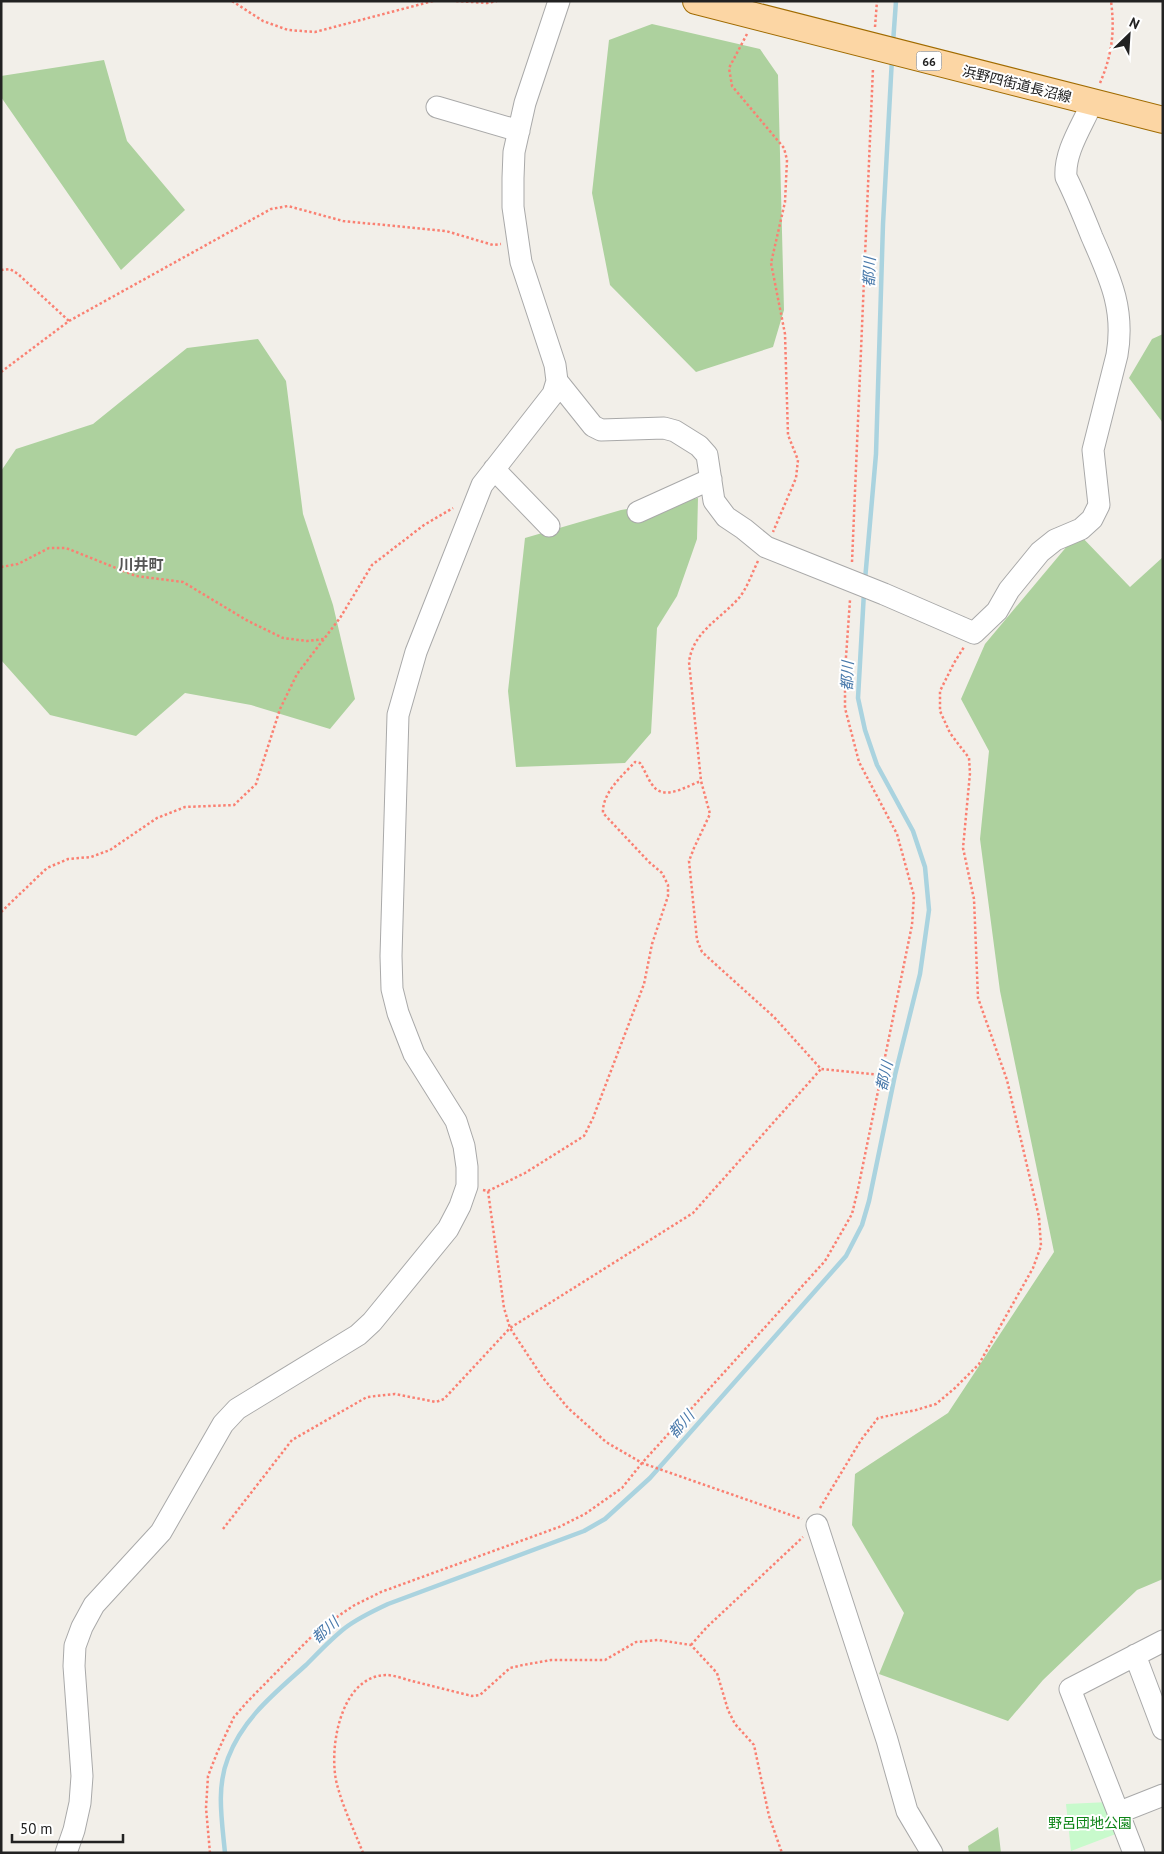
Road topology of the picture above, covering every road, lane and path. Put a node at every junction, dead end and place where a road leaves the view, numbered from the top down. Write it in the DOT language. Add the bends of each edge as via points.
graph roads {
  1 [pos="232,1"];
  2 [pos="433,1"];
  3 [pos="456,1"];
  4 [pos="496,1"];
  5 [pos="558,1"];
  6 [pos="696,1"];
  7 [pos="877,1"];
  8 [pos="1111,1"];
  9 [pos="756,17"];
  10 [pos="873,47"];
  11 [pos="1092,103"];
  12 [pos="437,107"];
  13 [pos="1163,120"];
  14 [pos="519,131"];
  15 [pos="518,242"];
  16 [pos="1,270"];
  17 [pos="69,321"];
  18 [pos="1,372"];
  19 [pos="557,381"];
  20 [pos="494,469"];
  21 [pos="710,479"];
  22 [pos="475,503"];
  23 [pos="638,512"];
  24 [pos="549,526"];
  25 [pos="766,547"];
  26 [pos="1,567"];
  27 [pos="852,582"];
  28 [pos="974,633"];
  29 [pos="324,639"];
  30 [pos="701,780"];
  31 [pos="2,910"];
  32 [pos="821,1069"];
  33 [pos="880,1075"];
  34 [pos="510,1328"];
  35 [pos="642,1464"];
  36 [pos="817,1525"];
  37 [pos="223,1529"];
  38 [pos="1163,1640"];
  39 [pos="691,1645"];
  40 [pos="1135,1655"];
  41 [pos="1163,1729"];
  42 [pos="1163,1795"];
  43 [pos="1120,1812"];
  44 [pos="66,1853"];
  45 [pos="210,1853"];
  46 [pos="363,1853"];
  47 [pos="782,1853"];
  48 [pos="932,1853"];
  49 [pos="1134,1853"];
  1 -- 2 [label="path" via="262,21 288,30 315,32"];
  3 -- 4 [label="path"];
  5 -- 14 [label="street"];
  6 -- 9 [label="main road, 浜野四街道長沼線 / 66"];
  7 -- 10 [label="path"];
  8 -- 11 [label="path" via="1114,26 1107,66"];
  9 -- 10 [label="main road, 浜野四街道長沼線 / 66"];
  9 -- 25 [label="path" via="729,68 729,76 732,86 784,148 787,160 785,202 771,264 784,334 788,435 798,460 796,478"];
  10 -- 11 [label="main road, 浜野四街道長沼線 / 66"];
  10 -- 27 [label="path"];
  11 -- 13 [label="main road, 浜野四街道長沼線 / 66"];
  11 -- 28 [label="street" via="1065,168 1113,286 1120,322 1117,355 1092,450 1099,505 1092,520 1081,529 1055,540 1040,552 1009,590 997,611"];
  12 -- 14 [label="street"];
  14 -- 15 [label="street" via="512,178"];
  15 -- 17 [label="path" via="493,244 446,231 343,221 288,206 271,209"];
  15 -- 19 [label="street" via="521,262"];
  16 -- 17 [label="path" via="10,269 18,274"];
  17 -- 18 [label="path"];
  19 -- 20 [label="street" via="553,394"];
  19 -- 21 [label="street" via="593,426 601,430 664,428 699,446 707,455"];
  20 -- 22 [label="street" via="482,485"];
  20 -- 24 [label="street"];
  21 -- 23 [label="street"];
  21 -- 25 [label="street" via="714,501 726,517"];
  22 -- 29 [label="path" via="462,503 424,525 372,565"];
  22 -- 44 [label="street" via="416,652 398,715 390,956 392,989 398,1013 414,1054 456,1121 464,1146 467,1186 448,1229 372,1322 358,1335 237,1408 223,1424 161,1532 94,1605 75,1646 82,1776 80,1803"];
  25 -- 27 [label="street"];
  25 -- 30 [label="path" via="739,597 697,638 691,650 689,662"];
  26 -- 29 [label="path" via="18,564 49,548 66,548 136,576 183,582 283,638"];
  27 -- 28 [label="street"];
  27 -- 33 [label="path" via="845,708 859,762 897,834 914,896 912,925"];
  28 -- 36 [label="path" via="940,690 940,711 950,733 968,758 970,773 963,848 974,899 978,998 1007,1080 1039,1217 1040,1246 1033,1268 979,1364 936,1404 878,1418 820,1506"];
  29 -- 31 [label="path" via="297,674 280,709 256,784 234,805 185,807 157,818 110,850 91,858 68,859 47,868"];
  30 -- 32 [label="path" via="710,814 689,861 697,940 702,952 774,1018"];
  30 -- 34 [label="path" via="670,793 661,792 655,789 640,763 635,762 614,784 602,805 603,813 662,873 668,885 668,896 652,944 644,984 584,1136 525,1173 488,1191 504,1308"];
  32 -- 33 [label="path"];
  32 -- 34 [label="path" via="693,1213"];
  33 -- 35 [label="path" via="852,1214 838,1240 825,1261"];
  34 -- 35 [label="path" via="543,1378 568,1408 606,1442"];
  34 -- 37 [label="path" via="444,1399 436,1402 395,1394 367,1396 292,1440"];
  35 -- 36 [label="path"];
  35 -- 45 [label="path" via="622,1488 585,1514 381,1592 318,1630 248,1701 234,1718 216,1753 208,1776 206,1808"];
  36 -- 39 [label="path"];
  36 -- 48 [label="street" via="907,1811"];
  38 -- 40 [label="street"];
  39 -- 46 [label="path" via="658,1640 636,1642 604,1660 551,1660 522,1665 510,1668 480,1694 472,1696 385,1675 364,1682 352,1694 336,1730 334,1766 337,1788"];
  39 -- 47 [label="path" via="717,1673 735,1724 754,1745 769,1816"];
  40 -- 41 [label="street"];
  40 -- 43 [label="street" via="1070,1689"];
  42 -- 43 [label="street"];
  43 -- 49 [label="street"];
}
